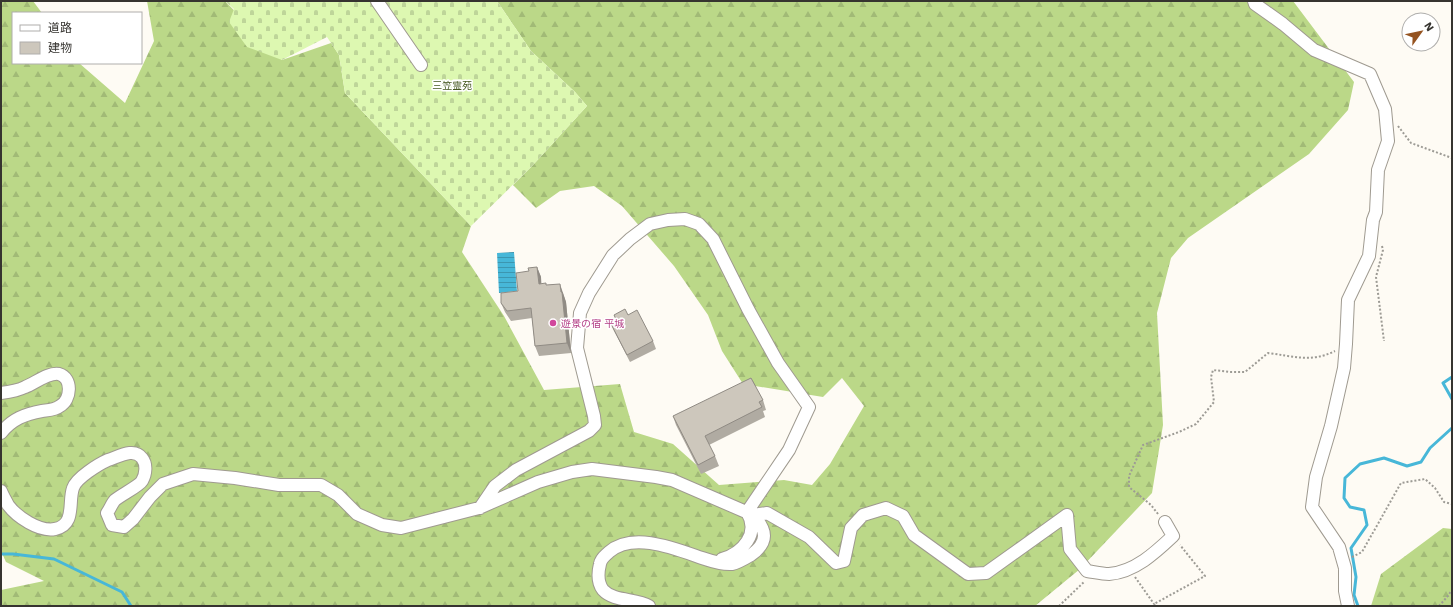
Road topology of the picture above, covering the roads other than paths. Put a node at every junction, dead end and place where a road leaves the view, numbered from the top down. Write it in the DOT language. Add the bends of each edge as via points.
graph roads {
  1 [pos="377,1"];
  2 [pos="1254,1"];
  3 [pos="421,65"];
  4 [pos="1,393"];
  5 [pos="1,433"];
  6 [pos="1,491"];
  7 [pos="480,508"];
  8 [pos="750,513"];
  9 [pos="1165,522"];
  10 [pos="649,606"];
  11 [pos="1348,606"];
  1 -- 3 [label="street"];
  2 -- 11 [label="street" via="1314,50 1370,74 1385,110 1388,141 1378,170 1376,212 1369,256 1348,300 1344,368 1316,477 1312,507 1339,547 1345,568 1344,591"];
  4 -- 5 [label="street" via="24,388 52,374 58,374 69,385 66,401 61,406 24,415 10,423"];
  6 -- 7 [label="street" via="9,506 27,522 45,530 56,529 65,523 71,514 73,487 80,479 100,464 132,452 141,456 145,463 145,471 142,481 114,501 107,513 112,525 124,526 133,519 163,484 193,474 279,485 321,485 338,495 357,514 382,525 401,528"];
  7 -- 8 [label="street" via="538,482 592,469 672,480"];
  7 -- 8 [label="street" via="495,486 516,470 595,425 577,348 580,313 588,293 613,255 630,239 650,224 684,219 699,224 713,239 778,363 809,407 789,450"];
  8 -- 9 [label="street" via="767,513 809,537 836,563 844,561 851,528 863,515 886,508 903,516 914,535 968,574 986,573 1067,515 1070,549 1087,571 1109,574 1130,570 1156,552 1173,536"];
  8 -- 10 [label="street" via="752,529 746,543 730,557 713,561 665,546 632,542 614,548 601,560 598,576 603,590 614,596"];
}
